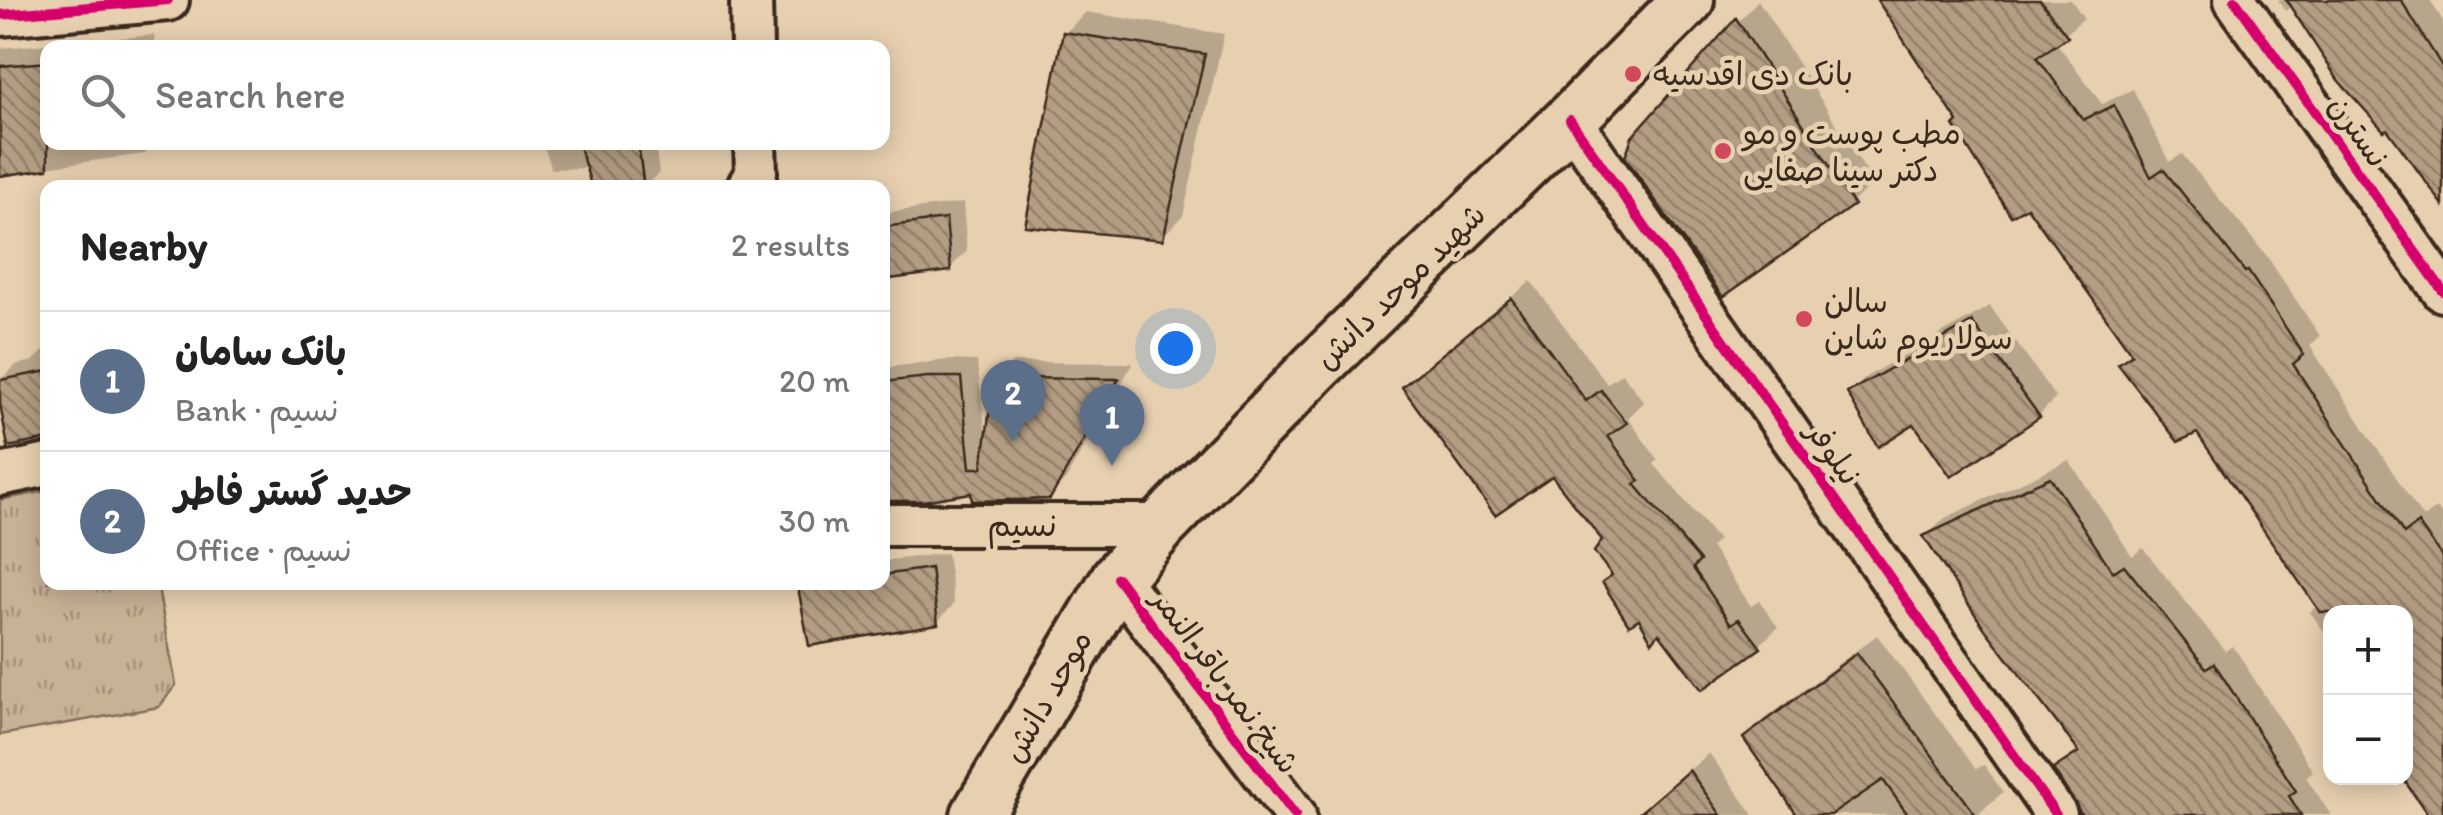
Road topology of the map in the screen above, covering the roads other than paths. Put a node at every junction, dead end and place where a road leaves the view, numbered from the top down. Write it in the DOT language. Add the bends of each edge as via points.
graph roads {
  1 [pos="168,0"];
  2 [pos="750,0"];
  3 [pos="1688,0"];
  4 [pos="2235,0"];
  5 [pos="0,15"];
  6 [pos="752,40"];
  7 [pos="1570,120"];
  8 [pos="755,150"];
  9 [pos="752,180"];
  10 [pos="2440,279"];
  11 [pos="40,467"];
  12 [pos="0,475"];
  13 [pos="890,525"];
  14 [pos="1162,525"];
  15 [pos="1117,578"];
  16 [pos="977,815"];
  17 [pos="1295,815"];
  18 [pos="2056,815"];
  1 -- 5 [label="street"];
  2 -- 6 [label="street"];
  3 -- 7 [label="main road, شهید موحد دانش"];
  4 -- 10 [label="street, نسترن"];
  7 -- 14 [label="main road, شهید موحد دانش"];
  7 -- 18 [label="street, نیلوفر"];
  8 -- 9 [label="street"];
  11 -- 12 [label="street"];
  13 -- 14 [label="street, نسیم"];
  14 -- 15 [label="main road, شهید موحد دانش"];
  15 -- 16 [label="main road, موحد دانش"];
  15 -- 17 [label="street, شیخ نمر باقر النمر"];
}
